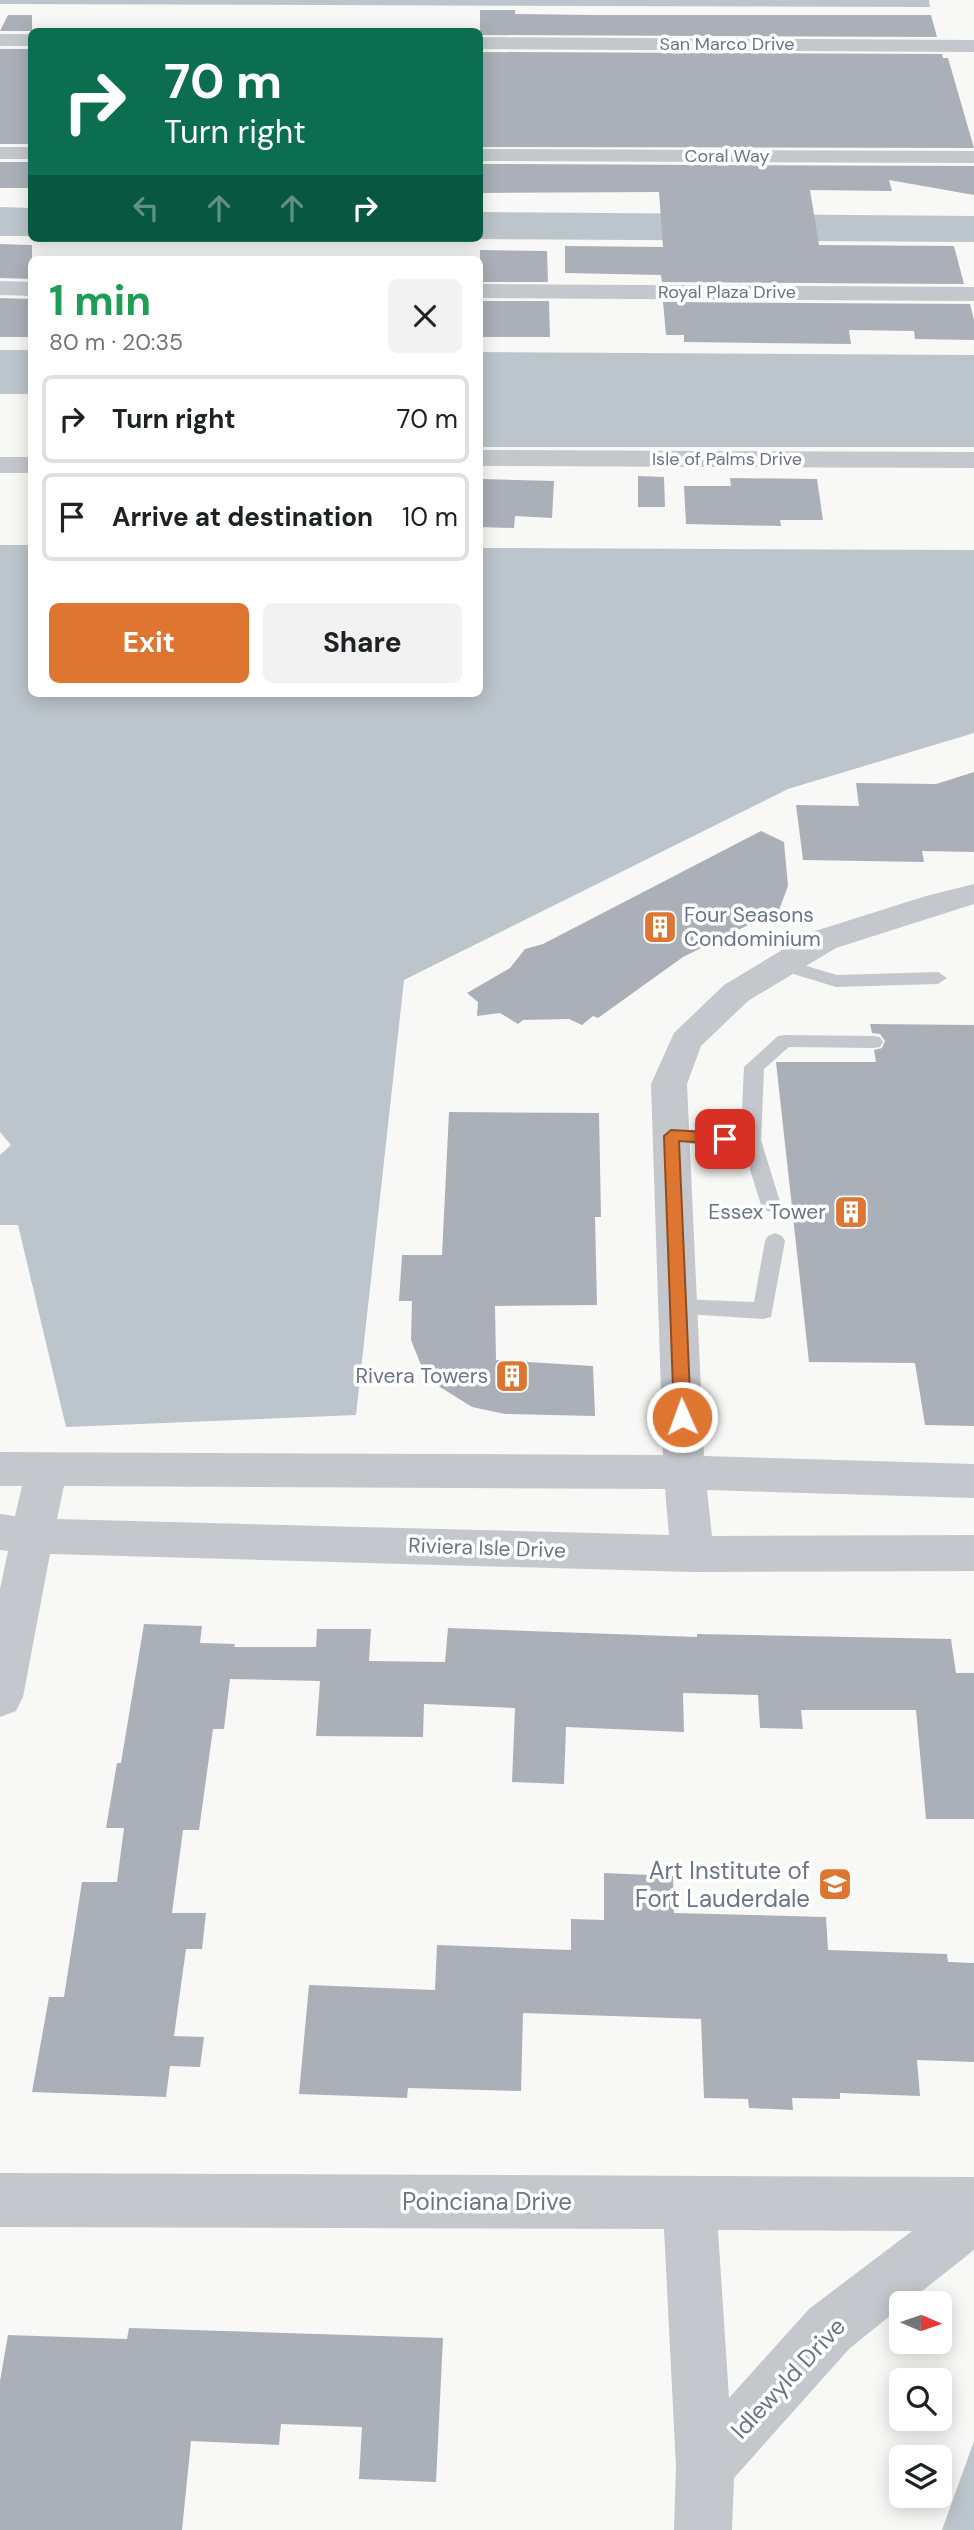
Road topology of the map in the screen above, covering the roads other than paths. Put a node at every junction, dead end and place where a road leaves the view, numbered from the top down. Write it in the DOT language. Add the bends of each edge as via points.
graph roads {
  1 [pos="0,40"];
  2 [pos="28,40"];
  3 [pos="483,43"];
  4 [pos="974,46"];
  5 [pos="0,153"];
  6 [pos="28,153"];
  7 [pos="483,155"];
  8 [pos="974,157"];
  9 [pos="0,288"];
  10 [pos="28,289"];
  11 [pos="483,291"];
  12 [pos="974,293"];
  13 [pos="483,458"];
  14 [pos="974,460"];
  15 [pos="28,464"];
  16 [pos="0,465"];
  17 [pos="974,894"];
  18 [pos="783,965"];
  19 [pos="938,978"];
  20 [pos="873,1042"];
  21 [pos="671,1136"];
  22 [pos="751,1140"];
  23 [pos="771,1205"];
  24 [pos="775,1241"];
  25 [pos="678,1307"];
  26 [pos="0,1469"];
  27 [pos="46,1470"];
  28 [pos="684,1472"];
  29 [pos="974,1481"];
  30 [pos="16,1534"];
  31 [pos="974,1553"];
  32 [pos="692,1554"];
  33 [pos="0,1697"];
  34 [pos="0,2200"];
  35 [pos="689,2201"];
  36 [pos="974,2204"];
  37 [pos="974,2216"];
  38 [pos="705,2468"];
  39 [pos="703,2530"];
  1 -- 2 [label="street"];
  3 -- 4 [label="street, San Marco Drive"];
  5 -- 6 [label="street"];
  7 -- 8 [label="street, Coral Way"];
  9 -- 10 [label="street"];
  11 -- 12 [label="street, Royal Plaza Drive"];
  13 -- 14 [label="street, Isle of Palms Drive"];
  15 -- 16 [label="street"];
  17 -- 18 [label="street" via="824,940"];
  18 -- 19 [label="lane" via="836,981"];
  18 -- 21 [label="street" via="736,993 686,1041 669,1084"];
  20 -- 22 [label="lane" via="785,1041 754,1067"];
  21 -- 22 [label="lane"];
  21 -- 25 [label="street"];
  22 -- 23 [label="lane"];
  24 -- 25 [label="lane" via="763,1311"];
  25 -- 28 [label="street"];
  26 -- 27 [label="street"];
  27 -- 28 [label="street"];
  27 -- 30 [label="street"];
  28 -- 29 [label="street"];
  28 -- 32 [label="street"];
  30 -- 32 [label="street, Riviera Isle Drive"];
  30 -- 33 [label="street"];
  31 -- 32 [label="street, Riviera Isle Drive"];
  34 -- 35 [label="street, Poinciana Drive"];
  35 -- 36 [label="street, Poinciana Drive"];
  35 -- 38 [label="street, Idlewyld Drive"];
  37 -- 38 [label="street, Idlewyld Drive" via="829,2329"];
  38 -- 39 [label="street, Idlewyld Drive"];
}
